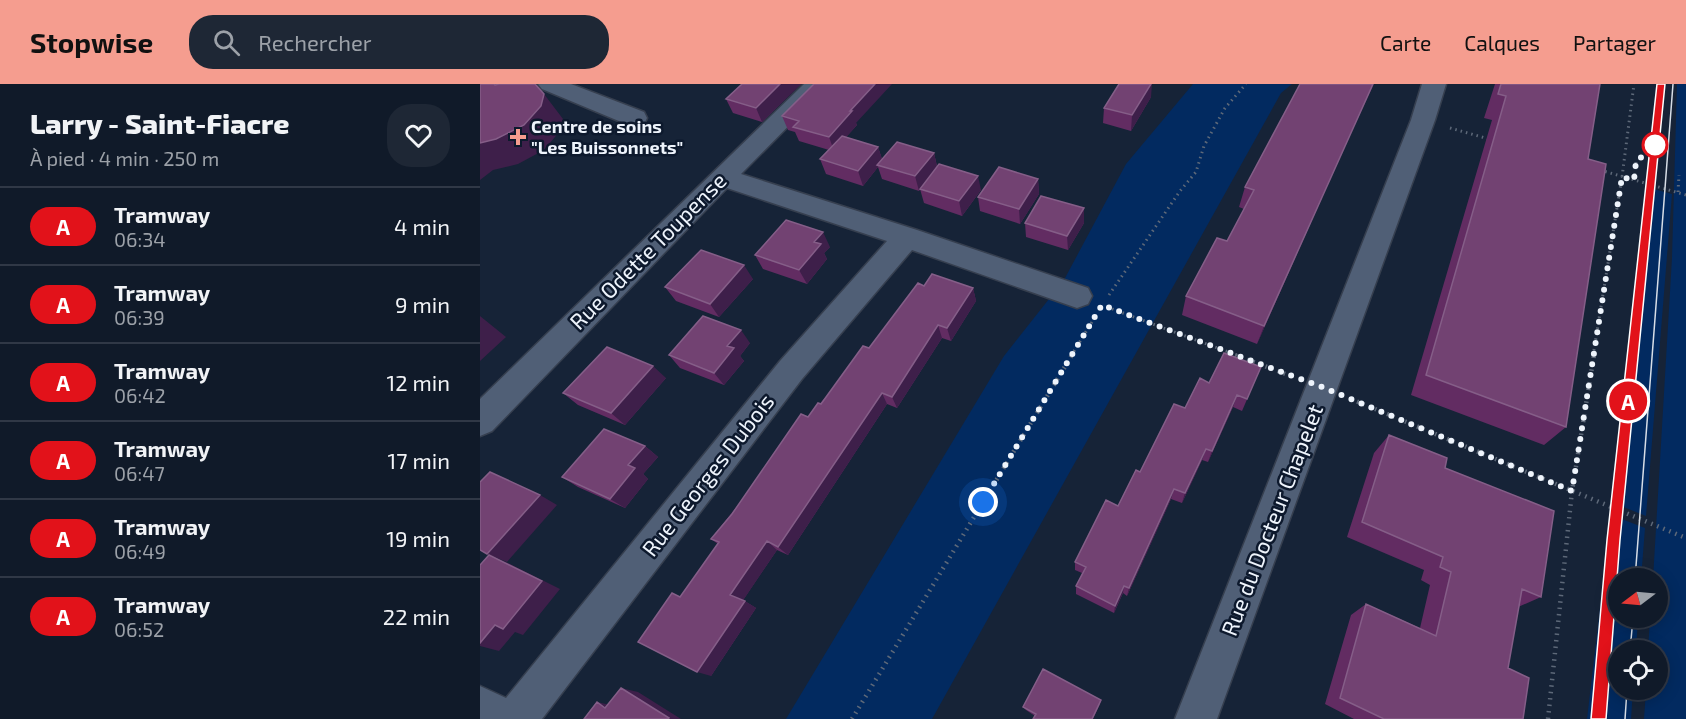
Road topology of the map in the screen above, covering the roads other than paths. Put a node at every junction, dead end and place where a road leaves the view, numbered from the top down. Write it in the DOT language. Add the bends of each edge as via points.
graph roads {
  1 [pos="550,84"];
  2 [pos="818,84"];
  3 [pos="1434,84"];
  4 [pos="635,118"];
  5 [pos="722,177"];
  6 [pos="907,237"];
  7 [pos="1090,301"];
  8 [pos="480,421"];
  9 [pos="480,707"];
  10 [pos="500,719"];
  11 [pos="516,719"];
  12 [pos="1196,719"];
  1 -- 4 [label="street"];
  2 -- 5 [label="street, Rue Odette Toupense"];
  3 -- 12 [label="street, Rue du Docteur Chapelet"];
  5 -- 6 [label="street"];
  5 -- 8 [label="street, Rue Odette Toupense"];
  6 -- 7 [label="street"];
  6 -- 11 [label="street, Rue Georges Dubois" via="791,370"];
  9 -- 10 [label="street"];
}
